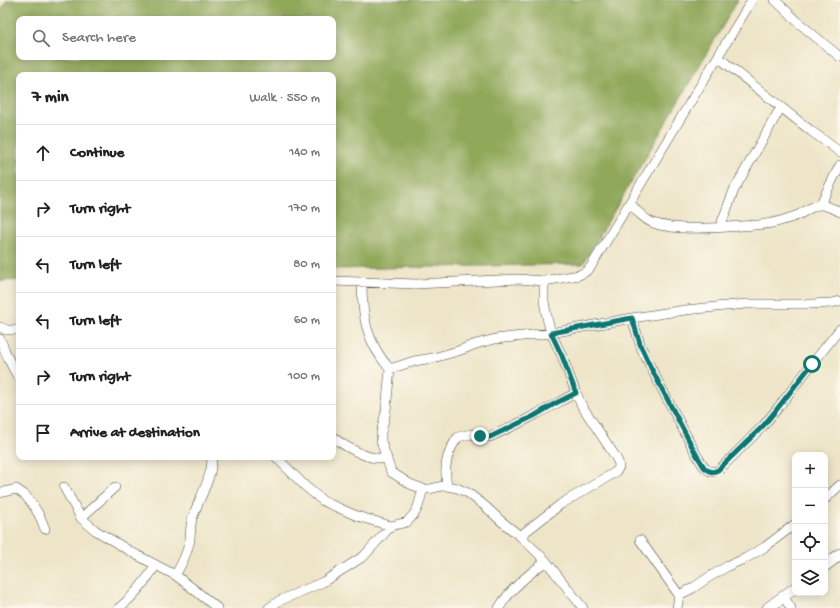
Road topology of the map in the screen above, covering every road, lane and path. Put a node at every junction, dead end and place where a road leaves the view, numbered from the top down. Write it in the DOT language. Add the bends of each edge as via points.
graph roads {
  1 [pos="752,0"];
  2 [pos="775,0"];
  3 [pos="718,57"];
  4 [pos="840,57"];
  5 [pos="782,107"];
  6 [pos="840,152"];
  7 [pos="840,165"];
  8 [pos="630,203"];
  9 [pos="820,205"];
  10 [pos="840,212"];
  11 [pos="720,228"];
  12 [pos="336,281"];
  13 [pos="544,281"];
  14 [pos="362,282"];
  15 [pos="840,301"];
  16 [pos="632,318"];
  17 [pos="0,327"];
  18 [pos="840,329"];
  19 [pos="16,330"];
  20 [pos="551,333"];
  21 [pos="0,339"];
  22 [pos="390,369"];
  23 [pos="16,374"];
  24 [pos="576,393"];
  25 [pos="336,440"];
  26 [pos="387,458"];
  27 [pos="212,460"];
  28 [pos="279,460"];
  29 [pos="840,485"];
  30 [pos="115,486"];
  31 [pos="447,486"];
  32 [pos="64,487"];
  33 [pos="423,489"];
  34 [pos="0,493"];
  35 [pos="828,496"];
  36 [pos="81,518"];
  37 [pos="391,526"];
  38 [pos="792,526"];
  39 [pos="45,529"];
  40 [pos="520,536"];
  41 [pos="640,540"];
  42 [pos="840,554"];
  43 [pos="546,561"];
  44 [pos="828,564"];
  45 [pos="156,565"];
  46 [pos="175,575"];
  47 [pos="792,590"];
  48 [pos="679,595"];
  49 [pos="783,596"];
  50 [pos="119,608"];
  51 [pos="217,608"];
  52 [pos="269,608"];
  53 [pos="499,608"];
  54 [pos="583,608"];
  55 [pos="677,608"];
  56 [pos="768,608"];
  57 [pos="791,608"];
  1 -- 3 [label="street"];
  2 -- 4 [label="street"];
  3 -- 5 [label="street"];
  3 -- 8 [label="street"];
  5 -- 6 [label="street"];
  5 -- 11 [label="street" via="734,190"];
  7 -- 9 [label="street"];
  8 -- 11 [label="street" via="645,219 665,226"];
  8 -- 13 [label="street" via="590,268 579,275"];
  9 -- 10 [label="street"];
  9 -- 11 [label="street" via="780,222"];
  12 -- 14 [label="street"];
  13 -- 14 [label="street" via="518,279 416,284"];
  13 -- 20 [label="street" via="545,307"];
  14 -- 22 [label="street" via="365,321 371,340"];
  15 -- 16 [label="street" via="812,304 746,304"];
  16 -- 18 [label="street" via="641,347 683,429 704,467 714,472 763,426"];
  16 -- 20 [label="street"];
  17 -- 19 [label="street"];
  20 -- 22 [label="street" via="495,339 458,352"];
  20 -- 24 [label="street"];
  21 -- 23 [label="street"];
  22 -- 26 [label="street" via="381,432 381,441"];
  24 -- 31 [label="street" via="490,437 471,434 458,437 448,453 445,470"];
  24 -- 40 [label="street" via="615,456 619,464 618,470 561,504"];
  25 -- 26 [label="street" via="376,459"];
  26 -- 33 [label="street" via="391,472"];
  27 -- 46 [label="street" via="210,474 192,521 188,544"];
  28 -- 37 [label="street" via="323,501 357,516"];
  29 -- 35 [label="street"];
  30 -- 36 [label="street"];
  31 -- 33 [label="street"];
  31 -- 40 [label="street" via="468,493"];
  32 -- 36 [label="street"];
  33 -- 37 [label="street" via="416,511 407,522"];
  34 -- 39 [label="street" via="16,489 24,495 42,520"];
  36 -- 45 [label="street" via="95,530"];
  37 -- 52 [label="street" via="364,556 323,582"];
  38 -- 48 [label="street" via="765,547"];
  40 -- 43 [label="street"];
  41 -- 48 [label="street"];
  42 -- 44 [label="street"];
  43 -- 53 [label="street" via="527,576"];
  43 -- 54 [label="street"];
  45 -- 46 [label="street"];
  45 -- 50 [label="street" via="144,583"];
  46 -- 51 [label="street"];
  47 -- 49 [label="street"];
  48 -- 55 [label="street"];
  49 -- 56 [label="street"];
  49 -- 57 [label="street"];
}
